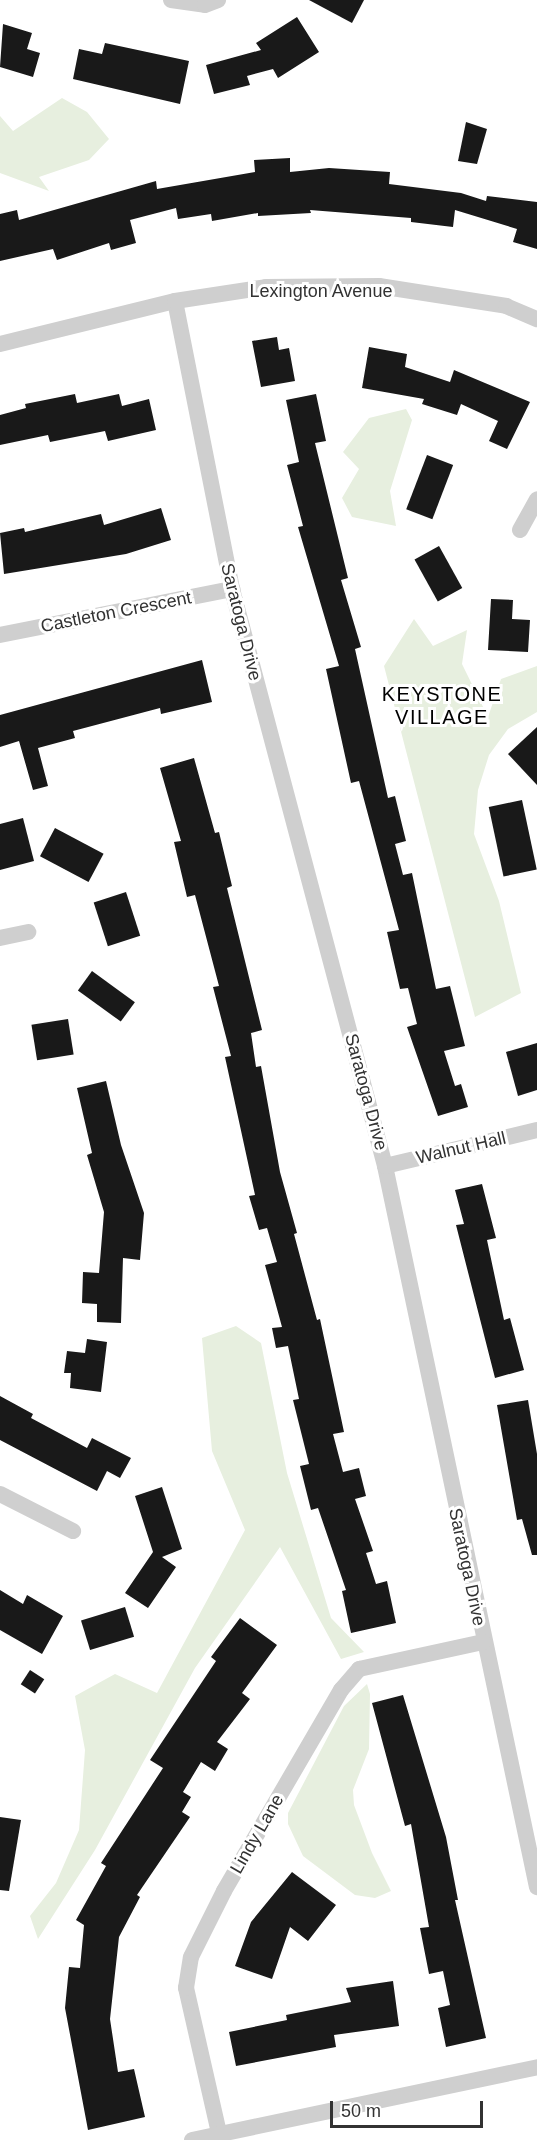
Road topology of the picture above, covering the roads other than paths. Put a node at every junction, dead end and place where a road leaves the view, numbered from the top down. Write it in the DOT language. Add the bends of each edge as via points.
graph roads {
  1 [pos="171,0"];
  2 [pos="218,0"];
  3 [pos="175,301"];
  4 [pos="537,319"];
  5 [pos="0,344"];
  6 [pos="537,499"];
  7 [pos="520,530"];
  8 [pos="232,590"];
  9 [pos="0,635"];
  10 [pos="28,932"];
  11 [pos="0,938"];
  12 [pos="537,1130"];
  13 [pos="385,1166"];
  14 [pos="0,1494"];
  15 [pos="73,1531"];
  16 [pos="483,1642"];
  17 [pos="537,1887"];
  18 [pos="537,2067"];
  19 [pos="219,2133"];
  20 [pos="192,2140"];
  1 -- 2 [label="street" via="205,5"];
  3 -- 4 [label="street, Lexington Avenue" via="266,287 379,286 506,306"];
  3 -- 5 [label="street, Lexington Avenue"];
  3 -- 8 [label="street, Saratoga Drive"];
  6 -- 7 [label="street"];
  8 -- 9 [label="street, Castleton Crescent"];
  8 -- 13 [label="street, Saratoga Drive"];
  10 -- 11 [label="street"];
  12 -- 13 [label="street, Walnut Hall"];
  13 -- 16 [label="street, Saratoga Drive"];
  14 -- 15 [label="street"];
  16 -- 17 [label="street, Saratoga Drive"];
  16 -- 19 [label="street, Lindy Lane" via="359,1669 341,1690 224,1891 191,1957 186,1988"];
  18 -- 19 [label="street"];
  19 -- 20 [label="street"];
}
